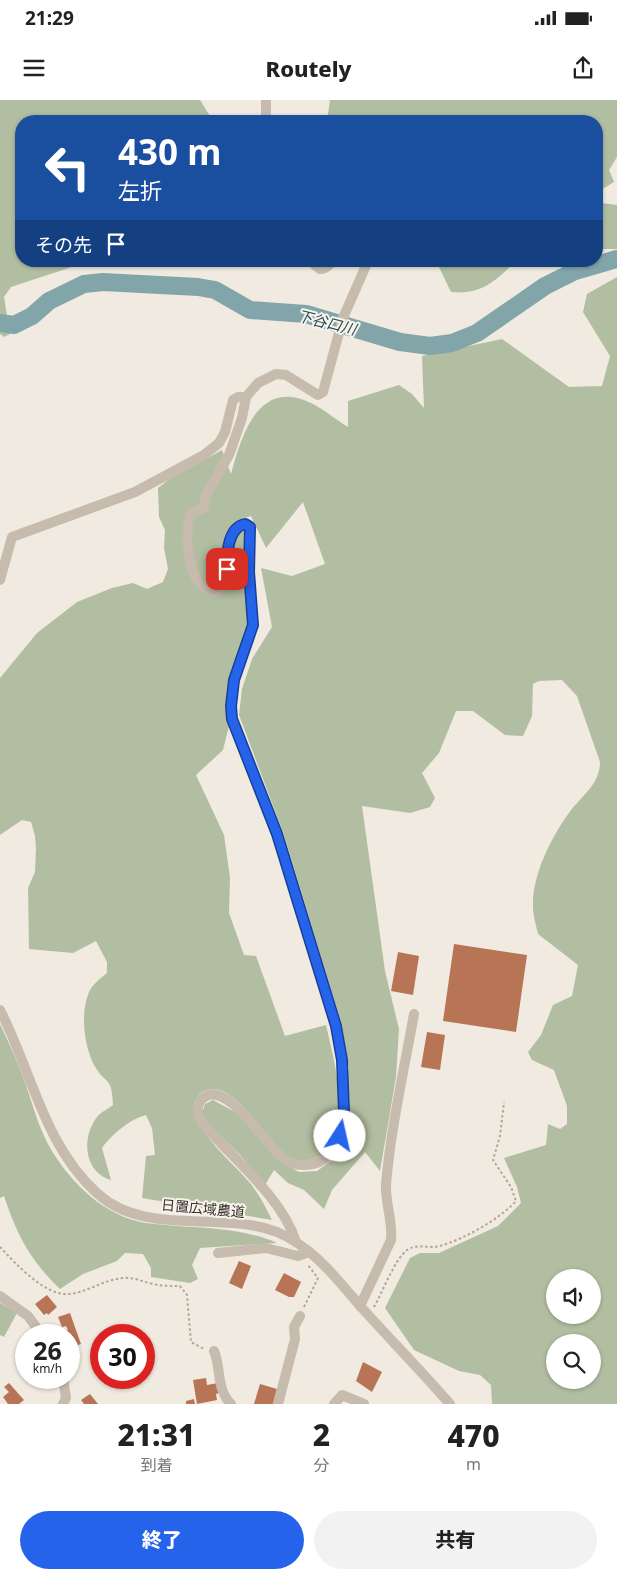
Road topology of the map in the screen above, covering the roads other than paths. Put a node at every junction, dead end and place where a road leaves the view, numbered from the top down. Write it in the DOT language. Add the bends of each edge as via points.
graph roads {
  1 [pos="266,100"];
  2 [pos="266,115"];
  3 [pos="365,267"];
  4 [pos="246,397"];
  5 [pos="0,580"];
  6 [pos="0,1010"];
  7 [pos="414,1014"];
  8 [pos="296,1242"];
  9 [pos="309,1252"];
  10 [pos="218,1253"];
  11 [pos="0,1296"];
  12 [pos="360,1306"];
  13 [pos="300,1316"];
  14 [pos="34,1324"];
  15 [pos="214,1351"];
  16 [pos="65,1389"];
  17 [pos="63,1404"];
  18 [pos="231,1404"];
  19 [pos="278,1404"];
  20 [pos="334,1404"];
  21 [pos="364,1404"];
  22 [pos="450,1404"];
  1 -- 2 [label="street"];
  3 -- 4 [label="street" via="344,318 324,392 318,396 286,375 276,374 266,378"];
  4 -- 5 [label="street" via="233,400 225,432 219,443 204,455 142,488 12,537"];
  4 -- 8 [label="street" via="229,455 205,497 204,508 192,513 188,521 188,550 192,569 200,583 208,592 215,594 225,576 232,536 241,525 250,527 253,625 234,680 232,719 277,834 336,1026 342,1060 344,1112 336,1146 326,1158 305,1166 283,1158 238,1107 221,1097 211,1094 204,1097 197,1112 202,1123 258,1182 293,1231"];
  6 -- 8 [label="street, 日置広域農道" via="60,1149 69,1164 99,1195 116,1208 136,1215 244,1225 276,1232"];
  7 -- 12 [label="street" via="386,1186 392,1240"];
  8 -- 9 [label="street, 日置広域農道"];
  9 -- 10 [label="street" via="298,1256 266,1248"];
  9 -- 12 [label="street, 日置広域農道"];
  11 -- 14 [label="street"];
  12 -- 22 [label="street, 日置広域農道"];
  13 -- 19 [label="street" via="294,1327 296,1339"];
  15 -- 18 [label="street" via="218,1377"];
  16 -- 17 [label="street"];
  20 -- 21 [label="street" via="342,1395"];
}
